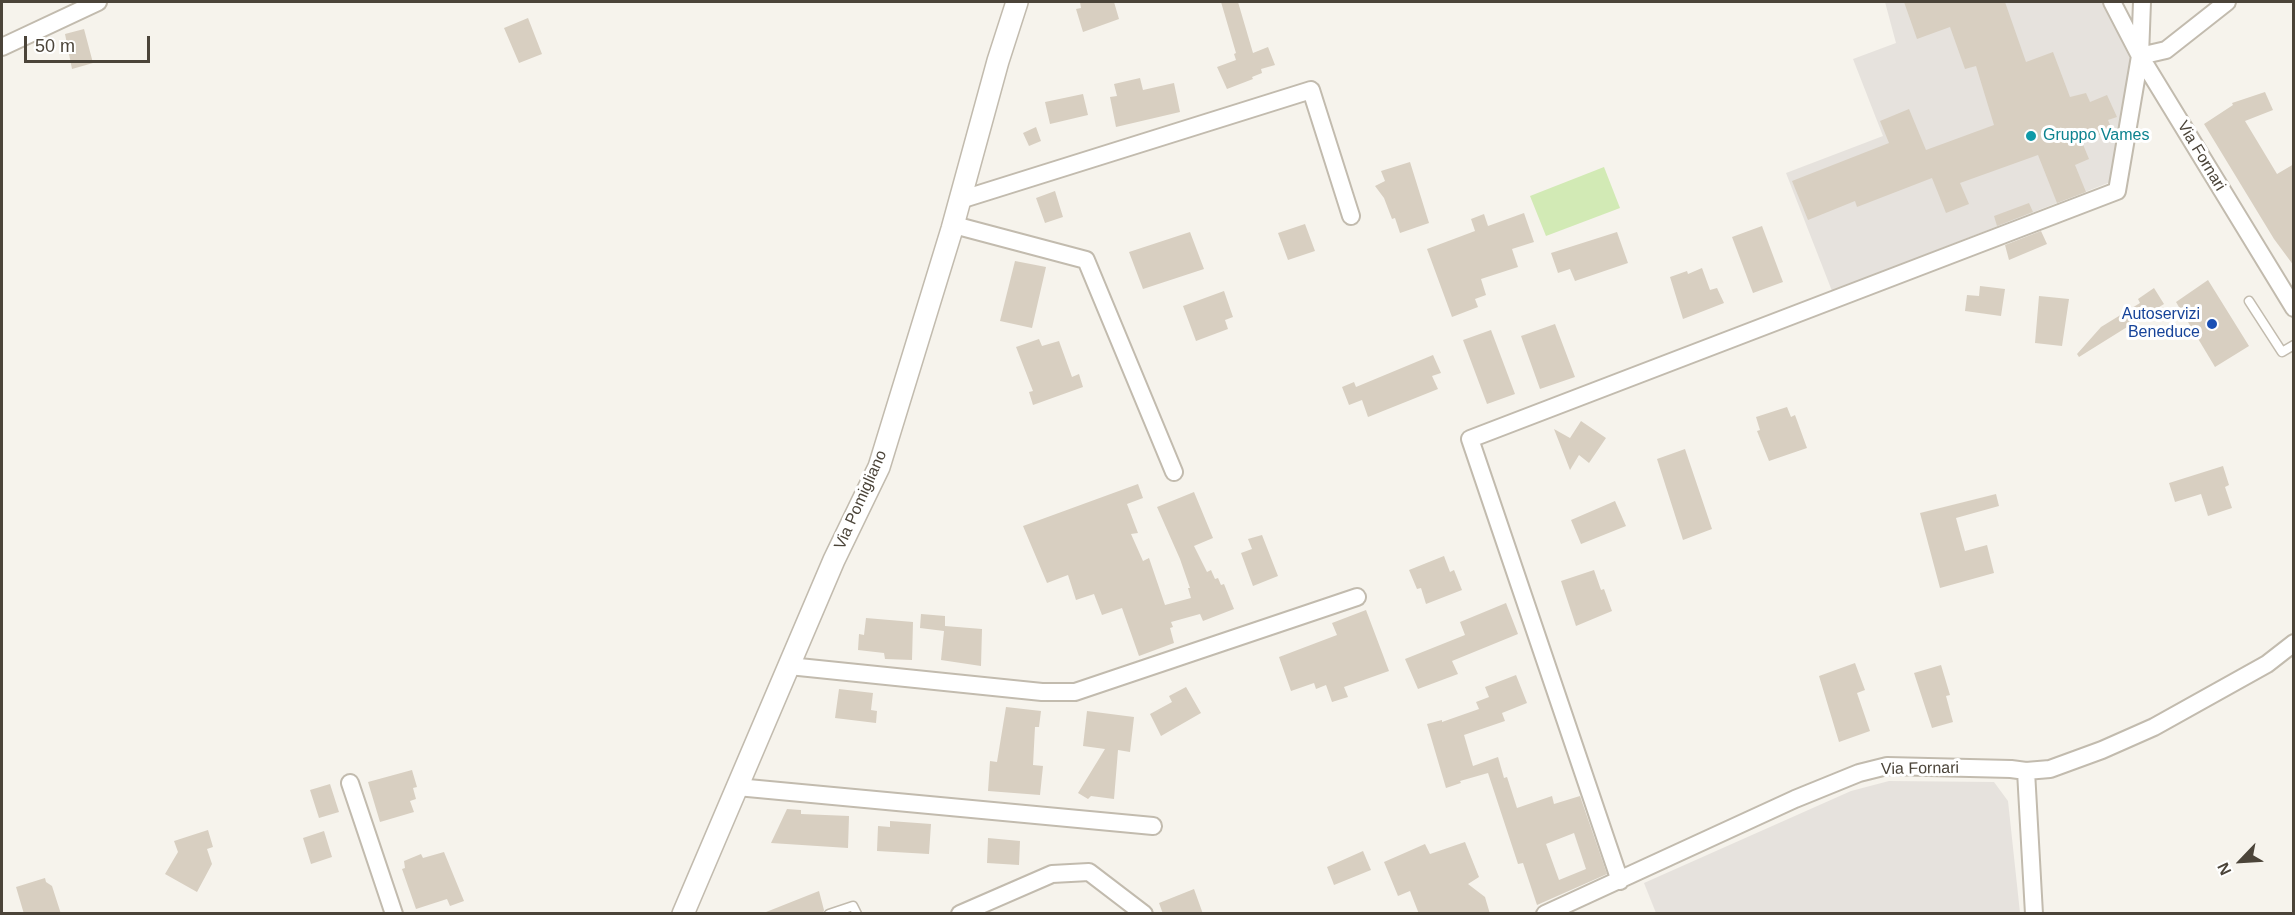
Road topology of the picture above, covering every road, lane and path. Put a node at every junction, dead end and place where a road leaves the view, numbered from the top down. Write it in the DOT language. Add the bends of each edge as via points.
graph roads {
  1 [pos="98,2"];
  2 [pos="1017,2"];
  3 [pos="2112,2"];
  4 [pos="2142,2"];
  5 [pos="2227,2"];
  6 [pos="2,47"];
  7 [pos="2140,56"];
  8 [pos="960,200"];
  9 [pos="1351,216"];
  10 [pos="954,225"];
  11 [pos="2249,301"];
  12 [pos="2294,308"];
  13 [pos="2294,345"];
  14 [pos="1174,472"];
  15 [pos="1357,597"];
  16 [pos="2294,643"];
  17 [pos="789,666"];
  18 [pos="2026,771"];
  19 [pos="350,783"];
  20 [pos="737,788"];
  21 [pos="1153,826"];
  22 [pos="1620,881"];
  23 [pos="394,914"];
  24 [pos="683,914"];
  25 [pos="829,914"];
  26 [pos="857,914"];
  27 [pos="960,914"];
  28 [pos="1144,914"];
  29 [pos="1545,914"];
  30 [pos="2034,914"];
  1 -- 6 [label="street"];
  2 -- 8 [label="street, Via Pomigliano"];
  3 -- 7 [label="street, Via Fornari"];
  4 -- 7 [label="street"];
  5 -- 7 [label="street" via="2166,50"];
  7 -- 12 [label="street, Via Fornari"];
  7 -- 22 [label="street" via="2118,154 2117,191 1470,439"];
  8 -- 9 [label="street" via="1311,90"];
  8 -- 10 [label="street, Via Pomigliano"];
  10 -- 14 [label="street" via="1086,260"];
  10 -- 17 [label="street, Via Pomigliano" via="879,467"];
  11 -- 13 [label="lane" via="2282,352"];
  15 -- 17 [label="street" via="1075,692"];
  16 -- 18 [label="street, Via Fornari" via="2267,664 2154,727 2050,769"];
  17 -- 20 [label="street, Via Pomigliano"];
  18 -- 22 [label="street, Via Fornari" via="1887,766 1859,773"];
  18 -- 30 [label="street"];
  19 -- 23 [label="street"];
  20 -- 21 [label="street"];
  20 -- 24 [label="street, Via Pomigliano"];
  22 -- 29 [label="street, Via Fornari"];
  25 -- 26 [label="lane" via="853,906"];
  27 -- 28 [label="street" via="1052,874 1089,873"];
}
